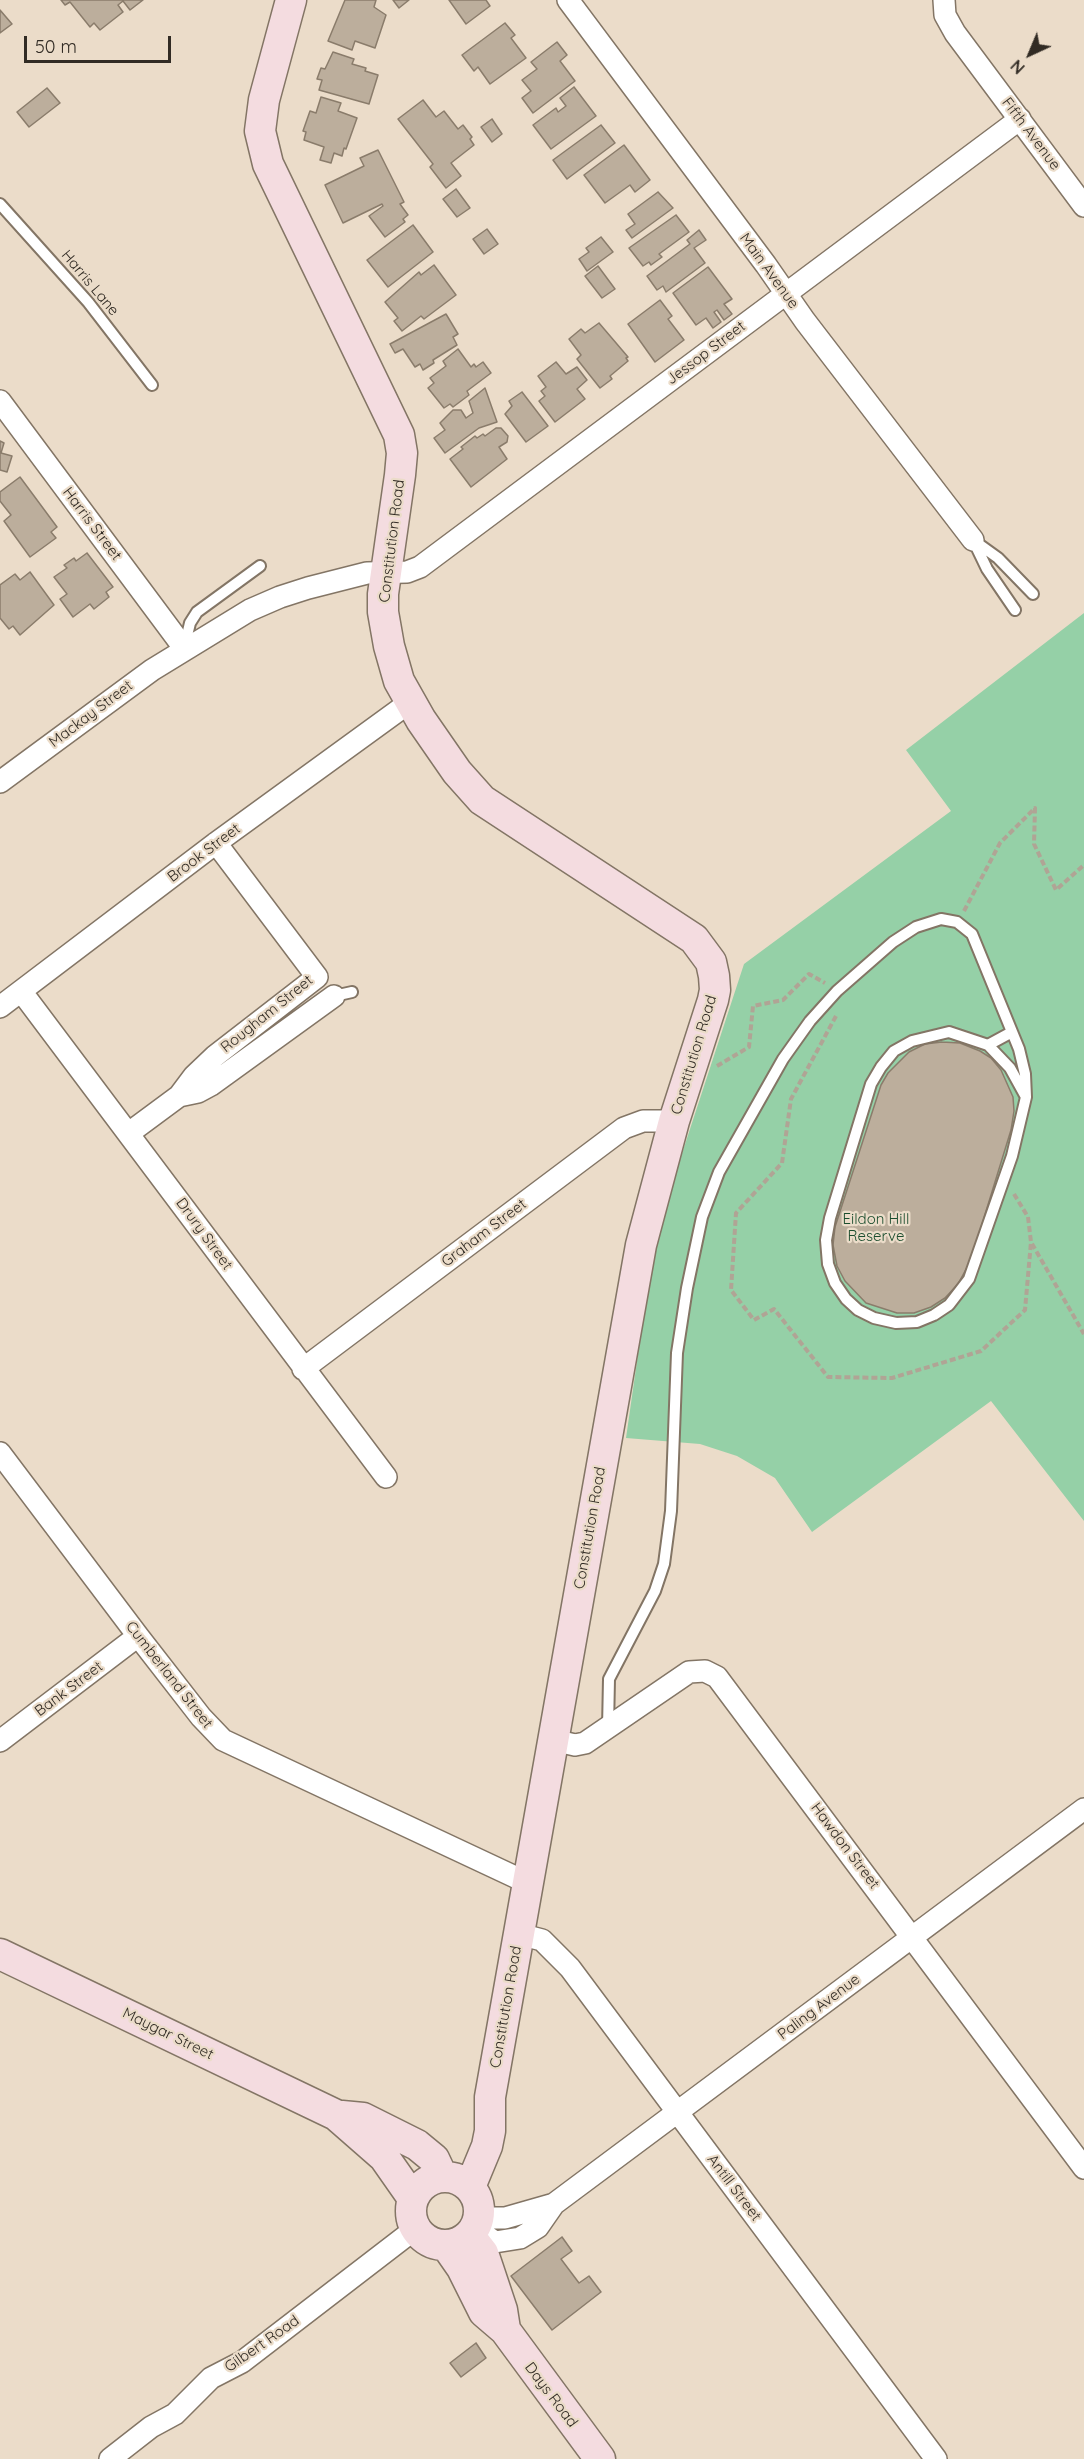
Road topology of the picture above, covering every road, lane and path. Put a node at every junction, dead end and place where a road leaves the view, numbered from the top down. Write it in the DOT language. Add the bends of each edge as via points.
graph roads {
  1 [pos="291,0"];
  2 [pos="568,0"];
  3 [pos="944,0"];
  4 [pos="1020,119"];
  5 [pos="0,204"];
  6 [pos="1084,206"];
  7 [pos="786,294"];
  8 [pos="152,384"];
  9 [pos="0,400"];
  10 [pos="973,540"];
  11 [pos="260,566"];
  12 [pos="386,573"];
  13 [pos="1033,594"];
  14 [pos="1015,610"];
  15 [pos="184,648"];
  16 [pos="410,702"];
  17 [pos="0,782"];
  18 [pos="216,843"];
  19 [pos="1084,865"];
  20 [pos="957,922"];
  21 [pos="21,991"];
  22 [pos="837,991"];
  23 [pos="0,1007"];
  24 [pos="1012,1032"];
  25 [pos="988,1045"];
  26 [pos="691,1069"];
  27 [pos="1026,1097"];
  28 [pos="674,1120"];
  29 [pos="129,1133"];
  30 [pos="1004,1178"];
  31 [pos="1031,1242"];
  32 [pos="1084,1334"];
  33 [pos="303,1369"];
  34 [pos="0,1453"];
  35 [pos="386,1478"];
  36 [pos="138,1636"];
  37 [pos="608,1728"];
  38 [pos="553,1740"];
  39 [pos="0,1741"];
  40 [pos="1084,1809"];
  41 [pos="528,1883"];
  42 [pos="519,1934"];
  43 [pos="913,1937"];
  44 [pos="0,1954"];
  45 [pos="678,2113"];
  46 [pos="336,2115"];
  47 [pos="1084,2168"];
  48 [pos="453,2180"];
  49 [pos="412,2197"];
  50 [pos="415,2229"];
  51 [pos="467,2232"];
  52 [pos="110,2459"];
  53 [pos="600,2459"];
  54 [pos="936,2459"];
  1 -- 12 [label="street, Constitution Road" via="264,100 261,138 268,164 399,435 400,475"];
  2 -- 7 [label="street, Main Avenue"];
  3 -- 4 [label="street, Fifth Avenue" via="945,15 955,33"];
  4 -- 6 [label="street, Fifth Avenue"];
  4 -- 7 [label="street, Jessop Street"];
  5 -- 8 [label="lane, Harris Lane" via="88,302"];
  7 -- 10 [label="street, Main Avenue"];
  7 -- 12 [label="street, Jessop Street" via="424,564 411,571"];
  9 -- 15 [label="street, Harris Street"];
  10 -- 13 [label="lane, Main Avenue" via="998,558"];
  10 -- 14 [label="lane, Main Avenue"];
  11 -- 15 [label="lane" via="196,612"];
  12 -- 15 [label="street, Mackay Street" via="367,573 280,597 249,610"];
  12 -- 16 [label="street, Constitution Road" via="385,626 393,663"];
  15 -- 17 [label="street, Mackay Street"];
  16 -- 18 [label="street, Brook Street"];
  16 -- 26 [label="street, Constitution Road" via="482,800 681,930 706,953 715,990"];
  18 -- 21 [label="street, Brook Street"];
  18 -- 29 [label="street, Rougham Street" via="334,985 211,1085 179,1096"];
  19 -- 20 [label="path" via="1056,890 1034,844 1035,808 1000,843"];
  20 -- 22 [label="lane" via="941,919 916,927"];
  20 -- 24 [label="lane" via="977,942"];
  21 -- 23 [label="street, Brook Street"];
  21 -- 29 [label="street, Drury Street"];
  22 -- 26 [label="path" via="809,974 783,1000 753,1006 749,1047 709,1071"];
  22 -- 31 [label="path" via="839,1010 791,1099 782,1163 736,1213 731,1290 754,1320 774,1308 828,1377 892,1378 981,1351 1025,1310"];
  22 -- 37 [label="lane" via="783,1059 749,1115 718,1172 702,1217 677,1353 671,1511 664,1564 655,1591 609,1679"];
  24 -- 25 [label="lane"];
  24 -- 27 [label="lane" via="1026,1074"];
  25 -- 27 [label="lane" via="1010,1068"];
  25 -- 30 [label="lane" via="949,1032 912,1041 894,1051 881,1066 864,1107 826,1240 828,1264 846,1299 873,1318 896,1323 916,1322 949,1305 969,1279"];
  26 -- 28 [label="street, Constitution Road"];
  27 -- 30 [label="lane"];
  28 -- 33 [label="street, Graham Street" via="643,1121 624,1128"];
  28 -- 38 [label="street, Constitution Road" via="641,1245"];
  29 -- 33 [label="street, Drury Street"];
  30 -- 31 [label="path" via="1028,1217"];
  31 -- 32 [label="path"];
  33 -- 35 [label="street, Drury Street"];
  34 -- 36 [label="street, Cumberland Street"];
  36 -- 39 [label="street, Bank Street"];
  36 -- 41 [label="street, Cumberland Street" via="223,1740"];
  37 -- 38 [label="street, Hawdon Street" via="583,1744"];
  37 -- 43 [label="street, Hawdon Street" via="681,1675 697,1670 711,1673 729,1691"];
  38 -- 41 [label="street, Constitution Road"];
  40 -- 43 [label="street, Paling Avenue"];
  41 -- 42 [label="street, Constitution Road"];
  42 -- 45 [label="street, Antill Street" via="542,1940 560,1956"];
  42 -- 48 [label="street, Constitution Road" via="490,2097"];
  43 -- 45 [label="street, Paling Avenue"];
  43 -- 47 [label="street, Hawdon Street"];
  44 -- 46 [label="street, Maygar Street"];
  45 -- 51 [label="street, Paling Avenue" via="554,2204"];
  45 -- 54 [label="street, Antill Street"];
  46 -- 48 [label="street, Maygar Street" via="363,2118 407,2139 434,2159"];
  46 -- 49 [label="street, Maygar Street" via="384,2157"];
  48 -- 49 [label="street" via="424,2182"];
  48 -- 51 [label="street" via="476,2196 479,2207"];
  49 -- 50 [label="street" via="411,2219"];
  50 -- 51 [label="street" via="428,2241"];
  50 -- 52 [label="street, Gilbert Road" via="242,2362 211,2378 175,2415 151,2427"];
  51 -- 53 [label="street, Days Road" via="483,2253 505,2330"];
}
